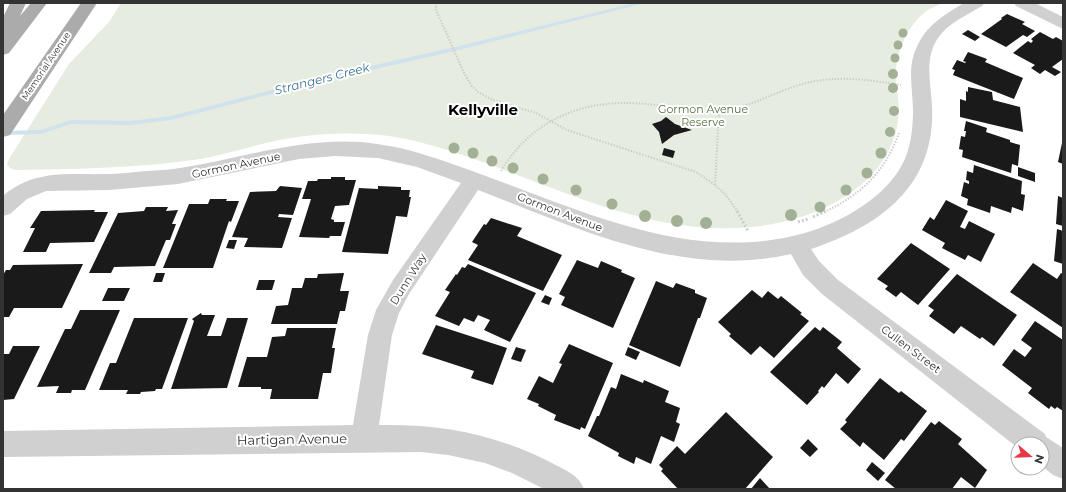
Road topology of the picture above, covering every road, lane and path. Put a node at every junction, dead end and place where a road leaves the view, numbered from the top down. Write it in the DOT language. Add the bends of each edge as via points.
graph roads {
  1 [pos="18,3"];
  2 [pos="38,3"];
  3 [pos="89,3"];
  4 [pos="436,3"];
  5 [pos="976,3"];
  6 [pos="1022,3"];
  7 [pos="1063,24"];
  8 [pos="7,44"];
  9 [pos="900,85"];
  10 [pos="904,86"];
  11 [pos="900,91"];
  12 [pos="719,110"];
  13 [pos="550,121"];
  14 [pos="8,122"];
  15 [pos="900,128"];
  16 [pos="501,171"];
  17 [pos="508,173"];
  18 [pos="498,174"];
  19 [pos="474,180"];
  20 [pos="715,185"];
  21 [pos="3,208"];
  22 [pos="753,230"];
  23 [pos="743,231"];
  24 [pos="748,231"];
  25 [pos="796,233"];
  26 [pos="750,235"];
  27 [pos="1025,436"];
  28 [pos="364,438"];
  29 [pos="3,444"];
  30 [pos="1050,455"];
  31 [pos="1063,465"];
  32 [pos="570,489"];
  1 -- 8 [label="main road" via="12,15"];
  2 -- 8 [label="main road"];
  3 -- 14 [label="main road, Memorial Avenue"];
  4 -- 13 [label="path" via="436,10 471,85 486,97 527,109"];
  5 -- 25 [label="street, Gormon Avenue" via="950,17 926,44 920,68 923,118 921,140 908,172 897,188 884,202 846,227 822,237"];
  6 -- 7 [label="street"];
  9 -- 10 [label="path"];
  9 -- 11 [label="path"];
  9 -- 12 [label="path" via="862,79 817,81 746,105"];
  12 -- 13 [label="path" via="614,103 584,107"];
  12 -- 20 [label="path"];
  13 -- 16 [label="path" via="522,142"];
  13 -- 20 [label="path" via="567,130 696,172"];
  15 -- 25 [label="path" via="889,158 867,186"];
  16 -- 17 [label="path"];
  16 -- 18 [label="path"];
  19 -- 21 [label="street, Gormon Avenue" via="400,155 357,149 329,150 281,155 178,176 38,185 20,193"];
  19 -- 25 [label="street, Gormon Avenue" via="619,234 678,248 731,252 768,249"];
  19 -- 28 [label="street, Dunn Way" via="388,310 380,335"];
  20 -- 24 [label="path" via="730,200"];
  22 -- 24 [label="path"];
  23 -- 24 [label="path"];
  24 -- 26 [label="path"];
  25 -- 27 [label="street, Cullen Street" via="811,268 830,287"];
  28 -- 29 [label="street, Hartigan Avenue"];
  28 -- 32 [label="street, Hartigan Avenue" via="429,439 459,443 518,461"];
  30 -- 31 [label="street"];
}
